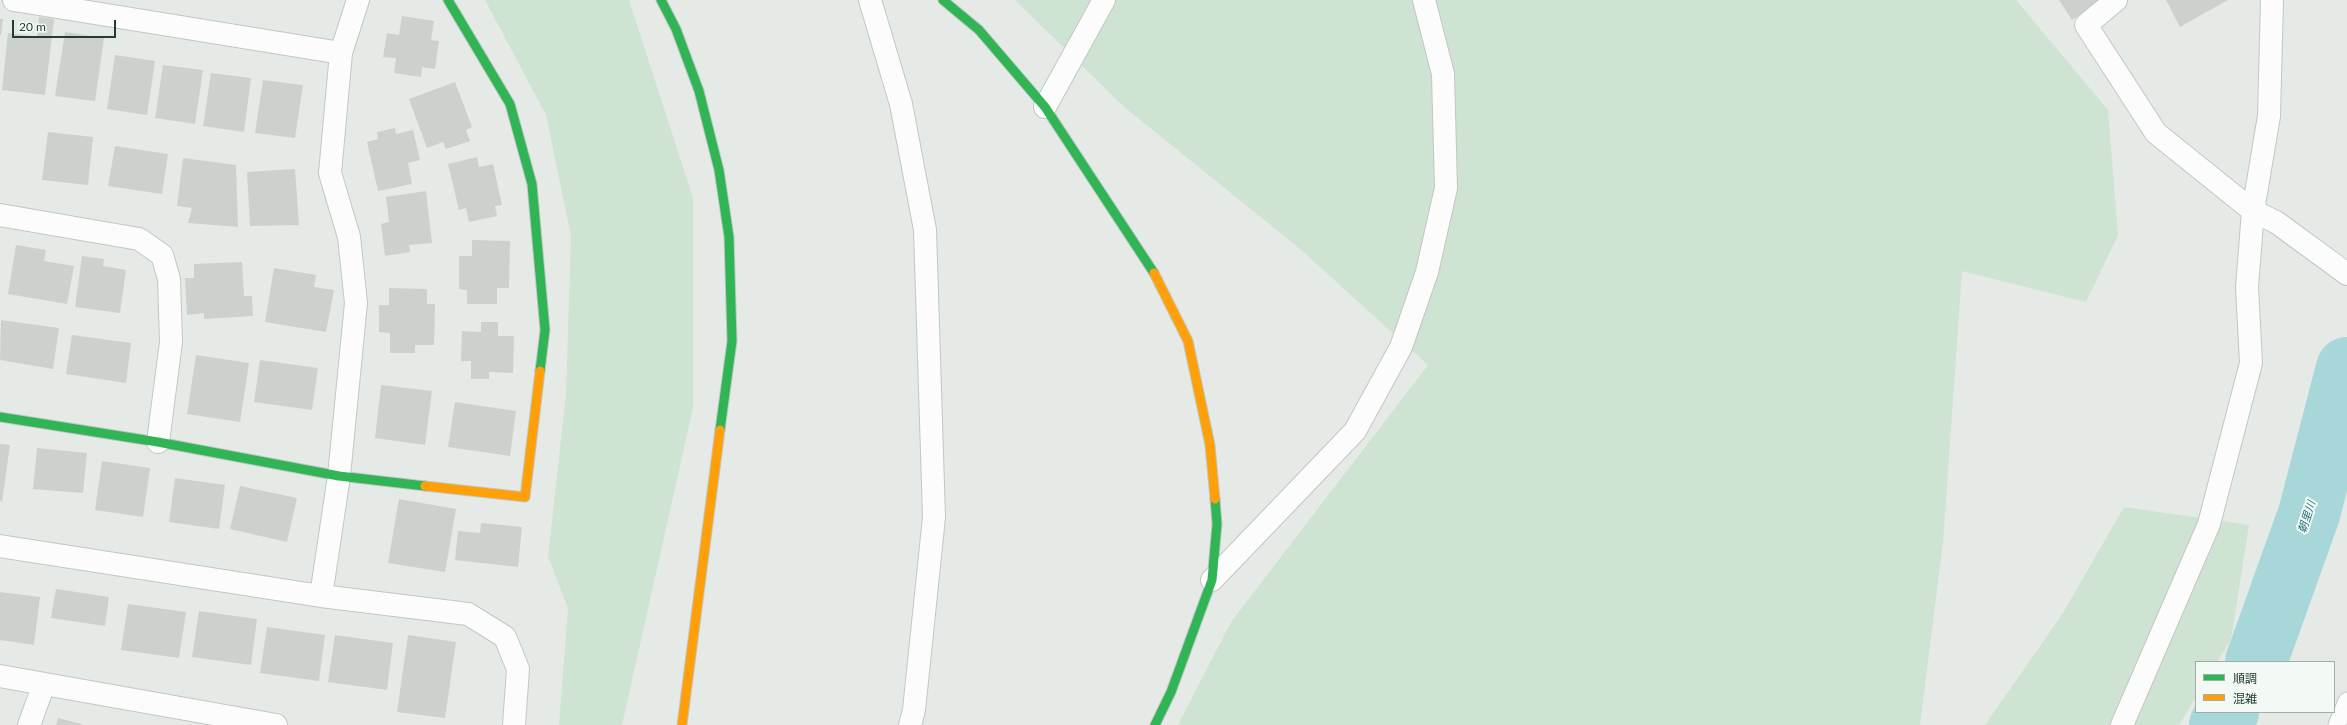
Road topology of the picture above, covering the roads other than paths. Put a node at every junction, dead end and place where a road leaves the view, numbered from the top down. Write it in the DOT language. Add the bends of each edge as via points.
graph roads {
  1 [pos="14,0"];
  2 [pos="358,0"];
  3 [pos="448,0"];
  4 [pos="661,0"];
  5 [pos="870,0"];
  6 [pos="942,0"];
  7 [pos="1104,0"];
  8 [pos="1424,0"];
  9 [pos="2116,0"];
  10 [pos="2272,0"];
  11 [pos="341,52"];
  12 [pos="1045,107"];
  13 [pos="2253,211"];
  14 [pos="0,215"];
  15 [pos="2347,274"];
  16 [pos="0,417"];
  17 [pos="158,442"];
  18 [pos="339,476"];
  19 [pos="0,546"];
  20 [pos="1212,580"];
  21 [pos="321,596"];
  22 [pos="0,676"];
  23 [pos="44,684"];
  24 [pos="2347,701"];
  25 [pos="30,725"];
  26 [pos="276,725"];
  27 [pos="514,725"];
  28 [pos="682,725"];
  29 [pos="910,725"];
  30 [pos="1155,725"];
  31 [pos="2122,725"];
  32 [pos="2337,725"];
  1 -- 11 [label="street"];
  2 -- 11 [label="street"];
  3 -- 18 [label="street" via="510,104 532,184 545,330 525,497"];
  4 -- 28 [label="street" via="676,29 699,91 719,170 729,237 732,341"];
  5 -- 29 [label="street" via="901,104 925,230 934,517 914,710"];
  6 -- 12 [label="street" via="979,30"];
  7 -- 12 [label="street"];
  8 -- 20 [label="street" via="1443,74 1446,188 1427,272 1401,347 1355,431"];
  9 -- 13 [label="street" via="2086,25 2152,127 2156,133"];
  10 -- 13 [label="street" via="2269,116"];
  11 -- 18 [label="street" via="330,174 348,237 356,303"];
  12 -- 20 [label="street" via="1153,270 1188,341 1210,445 1217,524"];
  13 -- 15 [label="street" via="2276,222"];
  13 -- 31 [label="street" via="2247,287 2251,363 2209,524"];
  14 -- 17 [label="street" via="139,239 162,255 168,280 172,342"];
  16 -- 17 [label="street"];
  17 -- 18 [label="street"];
  18 -- 21 [label="street"];
  19 -- 21 [label="street"];
  20 -- 30 [label="street" via="1172,692"];
  21 -- 27 [label="street" via="468,614 505,637 518,669"];
  22 -- 23 [label="street"];
  23 -- 25 [label="street"];
  23 -- 26 [label="street"];
  24 -- 32 [label="lane"];
}
